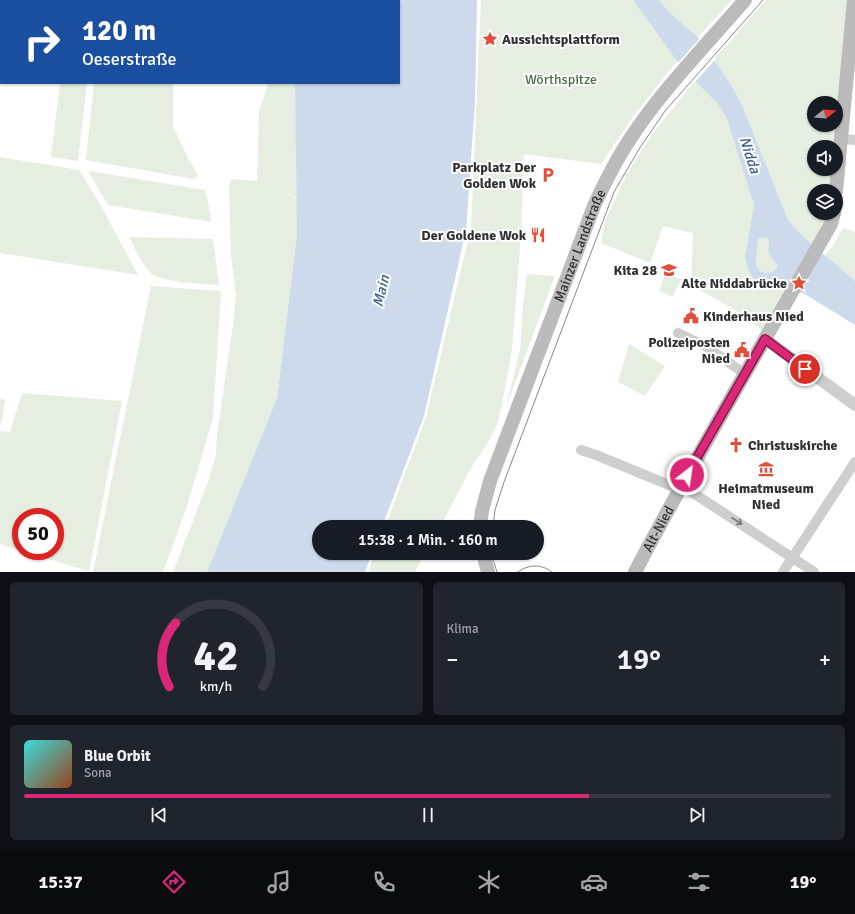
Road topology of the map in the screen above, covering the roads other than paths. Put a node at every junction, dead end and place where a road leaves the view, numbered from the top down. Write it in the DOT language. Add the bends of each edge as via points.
graph roads {
  1 [pos="745,0"];
  2 [pos="854,0"];
  3 [pos="852,51"];
  4 [pos="841,139"];
  5 [pos="855,140"];
  6 [pos="837,184"];
  7 [pos="832,220"];
  8 [pos="678,333"];
  9 [pos="767,336"];
  10 [pos="745,374"];
  11 [pos="855,405"];
  12 [pos="581,450"];
  13 [pos="855,462"];
  14 [pos="680,487"];
  15 [pos="481,520"];
  16 [pos="792,557"];
  17 [pos="485,560"];
  18 [pos="488,572"];
  19 [pos="635,572"];
  20 [pos="783,572"];
  21 [pos="814,572"];
  1 -- 15 [label="main road, Mainzer Landstraße" via="672,84 632,135 606,181 594,206 490,481"];
  2 -- 3 [label="main road"];
  3 -- 4 [label="main road"];
  4 -- 5 [label="street"];
  4 -- 6 [label="main road"];
  7 -- 9 [label="main road"];
  8 -- 10 [label="street" via="707,347"];
  9 -- 10 [label="main road, Alt-Nied"];
  9 -- 11 [label="street"];
  10 -- 14 [label="main road, Alt-Nied"];
  12 -- 14 [label="street"];
  13 -- 16 [label="street"];
  14 -- 16 [label="street, one-way"];
  14 -- 19 [label="main road, Alt-Nied"];
  16 -- 20 [label="street"];
  16 -- 21 [label="street"];
  17 -- 18 [label="main road"];
}
